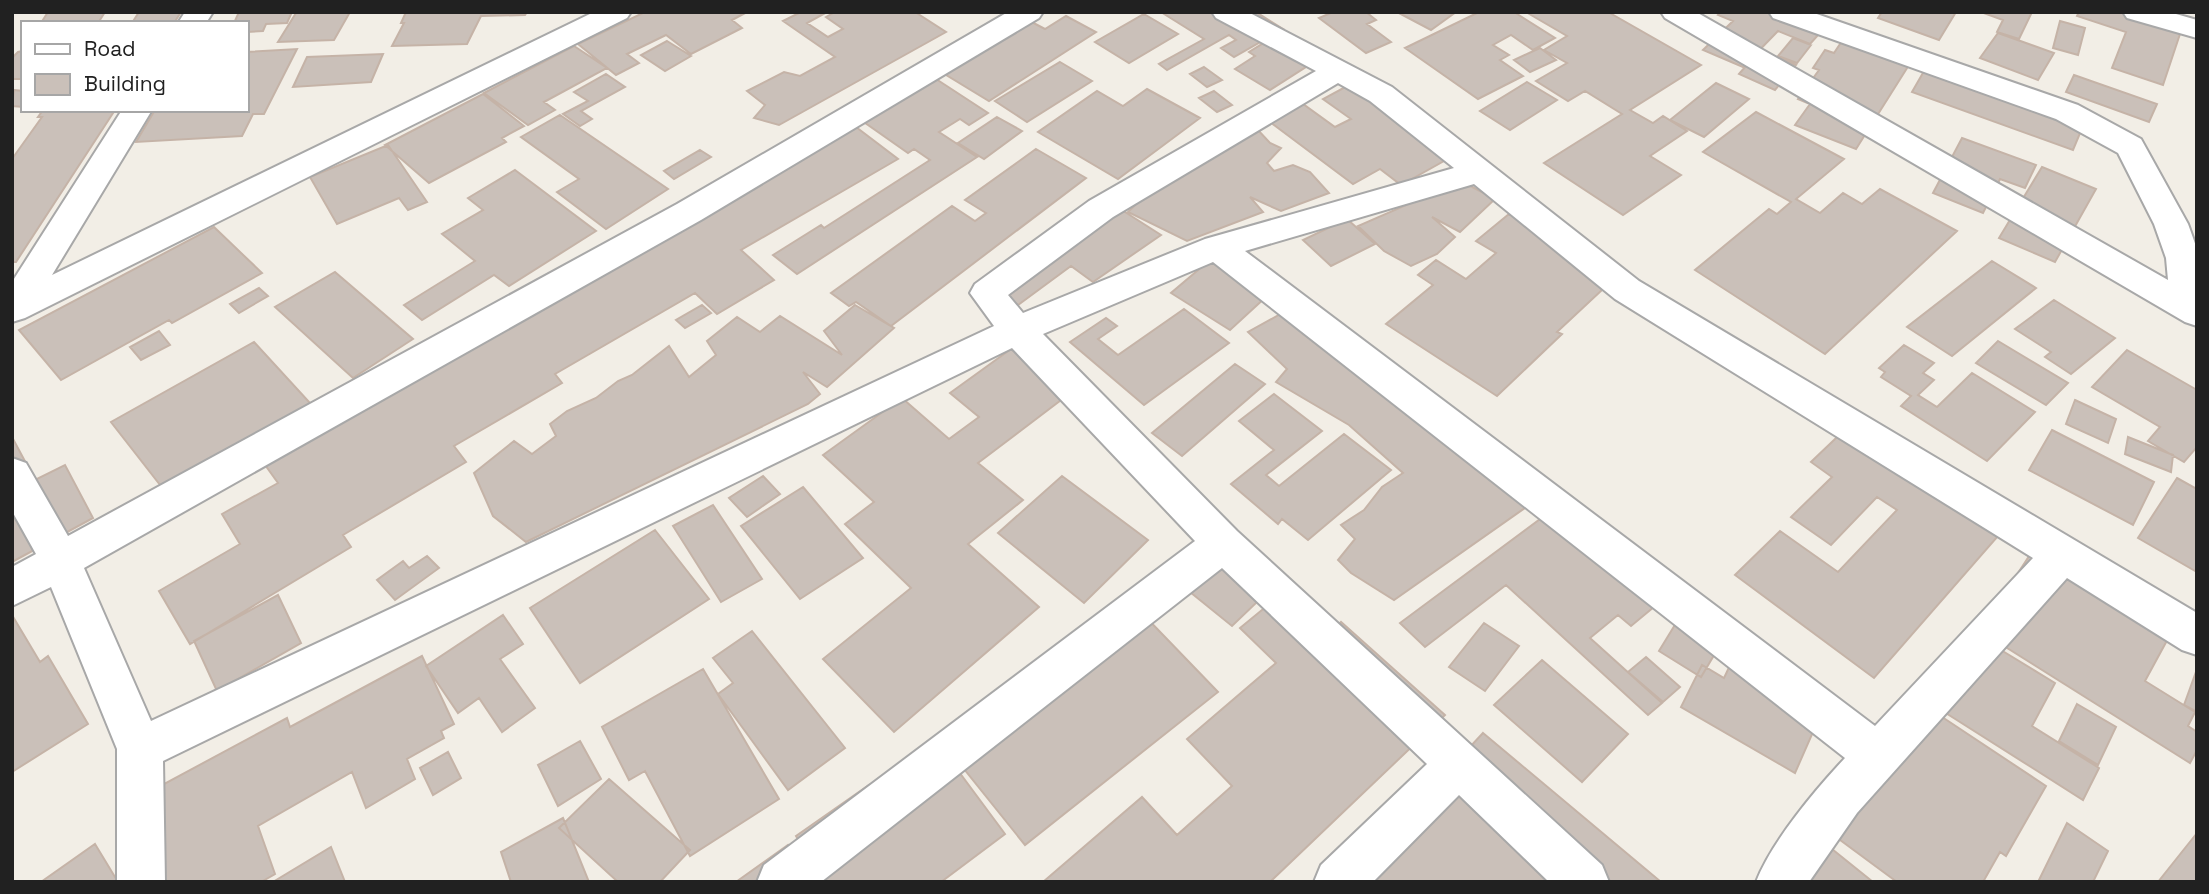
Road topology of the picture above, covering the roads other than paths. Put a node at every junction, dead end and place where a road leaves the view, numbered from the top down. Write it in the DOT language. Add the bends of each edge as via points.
graph roads {
  1 [pos="617,12"];
  2 [pos="1029,12"];
  3 [pos="1226,12"];
  4 [pos="1675,12"];
  5 [pos="1783,12"];
  6 [pos="2137,12"];
  7 [pos="2197,29"];
  8 [pos="1338,71"];
  9 [pos="136,112"];
  10 [pos="1479,172"];
  11 [pos="1217,247"];
  12 [pos="2189,308"];
  13 [pos="13,309"];
  14 [pos="1017,330"];
  15 [pos="12,474"];
  16 [pos="1223,543"];
  17 [pos="2063,554"];
  18 [pos="60,560"];
  19 [pos="12,588"];
  20 [pos="2197,636"];
  21 [pos="141,749"];
  22 [pos="1878,756"];
  23 [pos="1459,764"];
  24 [pos="141,882"];
  25 [pos="781,882"];
  26 [pos="1338,882"];
  27 [pos="1585,882"];
  28 [pos="1780,882"];
  1 -- 13 [label="street"];
  2 -- 18 [label="street" via="689,212"];
  3 -- 8 [label="street"];
  4 -- 12 [label="street"];
  5 -- 12 [label="street" via="2067,111 2130,146 2171,225 2183,258"];
  6 -- 7 [label="street"];
  8 -- 10 [label="street" via="1381,94"];
  8 -- 14 [label="street" via="1101,209 987,293"];
  9 -- 13 [label="street"];
  10 -- 11 [label="street"];
  10 -- 17 [label="street" via="1627,290"];
  11 -- 14 [label="street"];
  11 -- 22 [label="street"];
  14 -- 16 [label="street"];
  14 -- 21 [label="street"];
  15 -- 18 [label="street"];
  16 -- 23 [label="street"];
  16 -- 25 [label="street"];
  17 -- 20 [label="street"];
  17 -- 22 [label="street"];
  18 -- 19 [label="street"];
  18 -- 21 [label="street"];
  21 -- 24 [label="street"];
  22 -- 28 [label="street" via="1840,797"];
  23 -- 26 [label="street"];
  23 -- 27 [label="street"];
}
